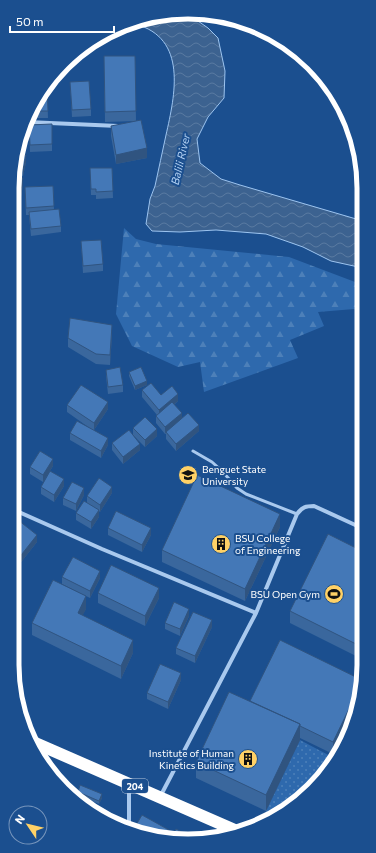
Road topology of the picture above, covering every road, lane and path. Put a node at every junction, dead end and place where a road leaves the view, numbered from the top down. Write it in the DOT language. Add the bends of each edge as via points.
graph roads {
  1 [pos="32,122"];
  2 [pos="124,126"];
  3 [pos="193,451"];
  4 [pos="19,512"];
  5 [pos="297,514"];
  6 [pos="357,526"];
  7 [pos="256,613"];
  8 [pos="39,744"];
  9 [pos="129,784"];
  10 [pos="160,797"];
  11 [pos="129,823"];
  12 [pos="231,828"];
  1 -- 2 [label="street"];
  3 -- 5 [label="lane" via="212,462 246,494"];
  4 -- 7 [label="street"];
  5 -- 6 [label="street" via="306,506 314,506"];
  5 -- 7 [label="street"];
  7 -- 10 [label="street"];
  8 -- 9 [label="highway, 204"];
  9 -- 10 [label="highway, 204"];
  9 -- 11 [label="street"];
  10 -- 12 [label="highway, 204"];
}
